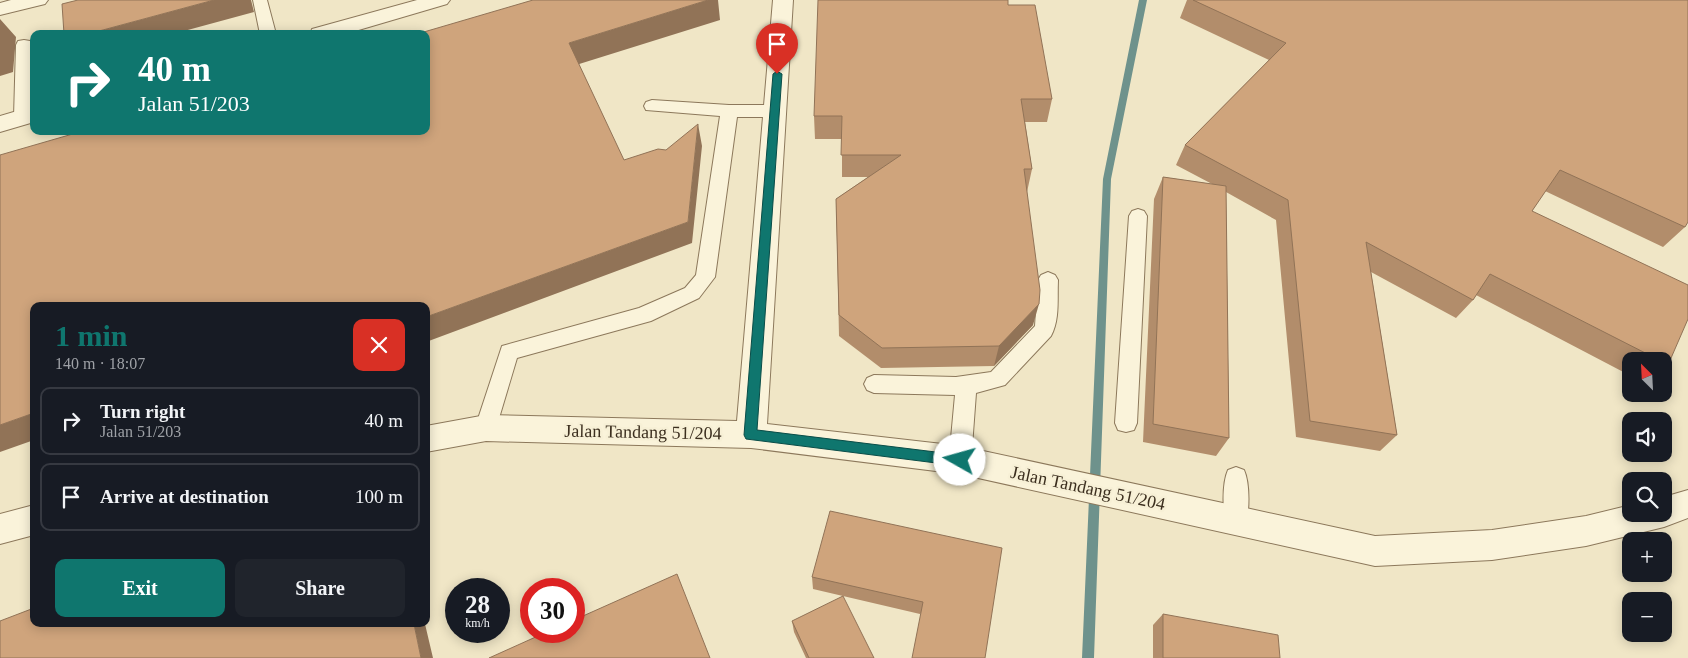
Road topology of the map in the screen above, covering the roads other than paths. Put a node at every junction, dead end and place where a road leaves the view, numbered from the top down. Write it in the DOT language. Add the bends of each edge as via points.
graph roads {
  1 [pos="38,0"];
  2 [pos="260,0"];
  3 [pos="440,0"];
  4 [pos="783,0"];
  5 [pos="0,9"];
  6 [pos="267,30"];
  7 [pos="334,30"];
  8 [pos="24,45"];
  9 [pos="652,106"];
  10 [pos="728,111"];
  11 [pos="774,111"];
  12 [pos="28,116"];
  13 [pos="0,124"];
  14 [pos="1138,216"];
  15 [pos="1048,280"];
  16 [pos="874,384"];
  17 [pos="966,386"];
  18 [pos="1126,423"];
  19 [pos="486,428"];
  20 [pos="750,435"];
  21 [pos="430,438"];
  22 [pos="960,460"];
  23 [pos="1236,477"];
  24 [pos="1688,504"];
  25 [pos="1672,509"];
  26 [pos="1236,520"];
  27 [pos="30,521"];
  28 [pos="1623,522"];
  29 [pos="0,529"];
  1 -- 5 [label="street"];
  2 -- 6 [label="lane"];
  3 -- 7 [label="street"];
  4 -- 11 [label="street"];
  8 -- 12 [label="lane"];
  9 -- 10 [label="lane"];
  10 -- 11 [label="lane"];
  10 -- 19 [label="lane" via="705,277 692,293 644,315 509,352"];
  11 -- 20 [label="street"];
  12 -- 13 [label="street"];
  14 -- 18 [label="lane"];
  15 -- 17 [label="lane" via="1047,320 1041,335 998,379"];
  16 -- 17 [label="lane"];
  17 -- 22 [label="lane"];
  19 -- 20 [label="street, Jalan Tandang 51/204"];
  19 -- 21 [label="street, Jalan Tandang 51/204"];
  20 -- 22 [label="street, Jalan Tandang 51/204"];
  22 -- 26 [label="street, Jalan Tandang 51/204"];
  23 -- 26 [label="lane"];
  24 -- 25 [label="street"];
  26 -- 28 [label="street, Jalan Tandang 51/204" via="1374,551 1492,545"];
  27 -- 29 [label="street"];
}
